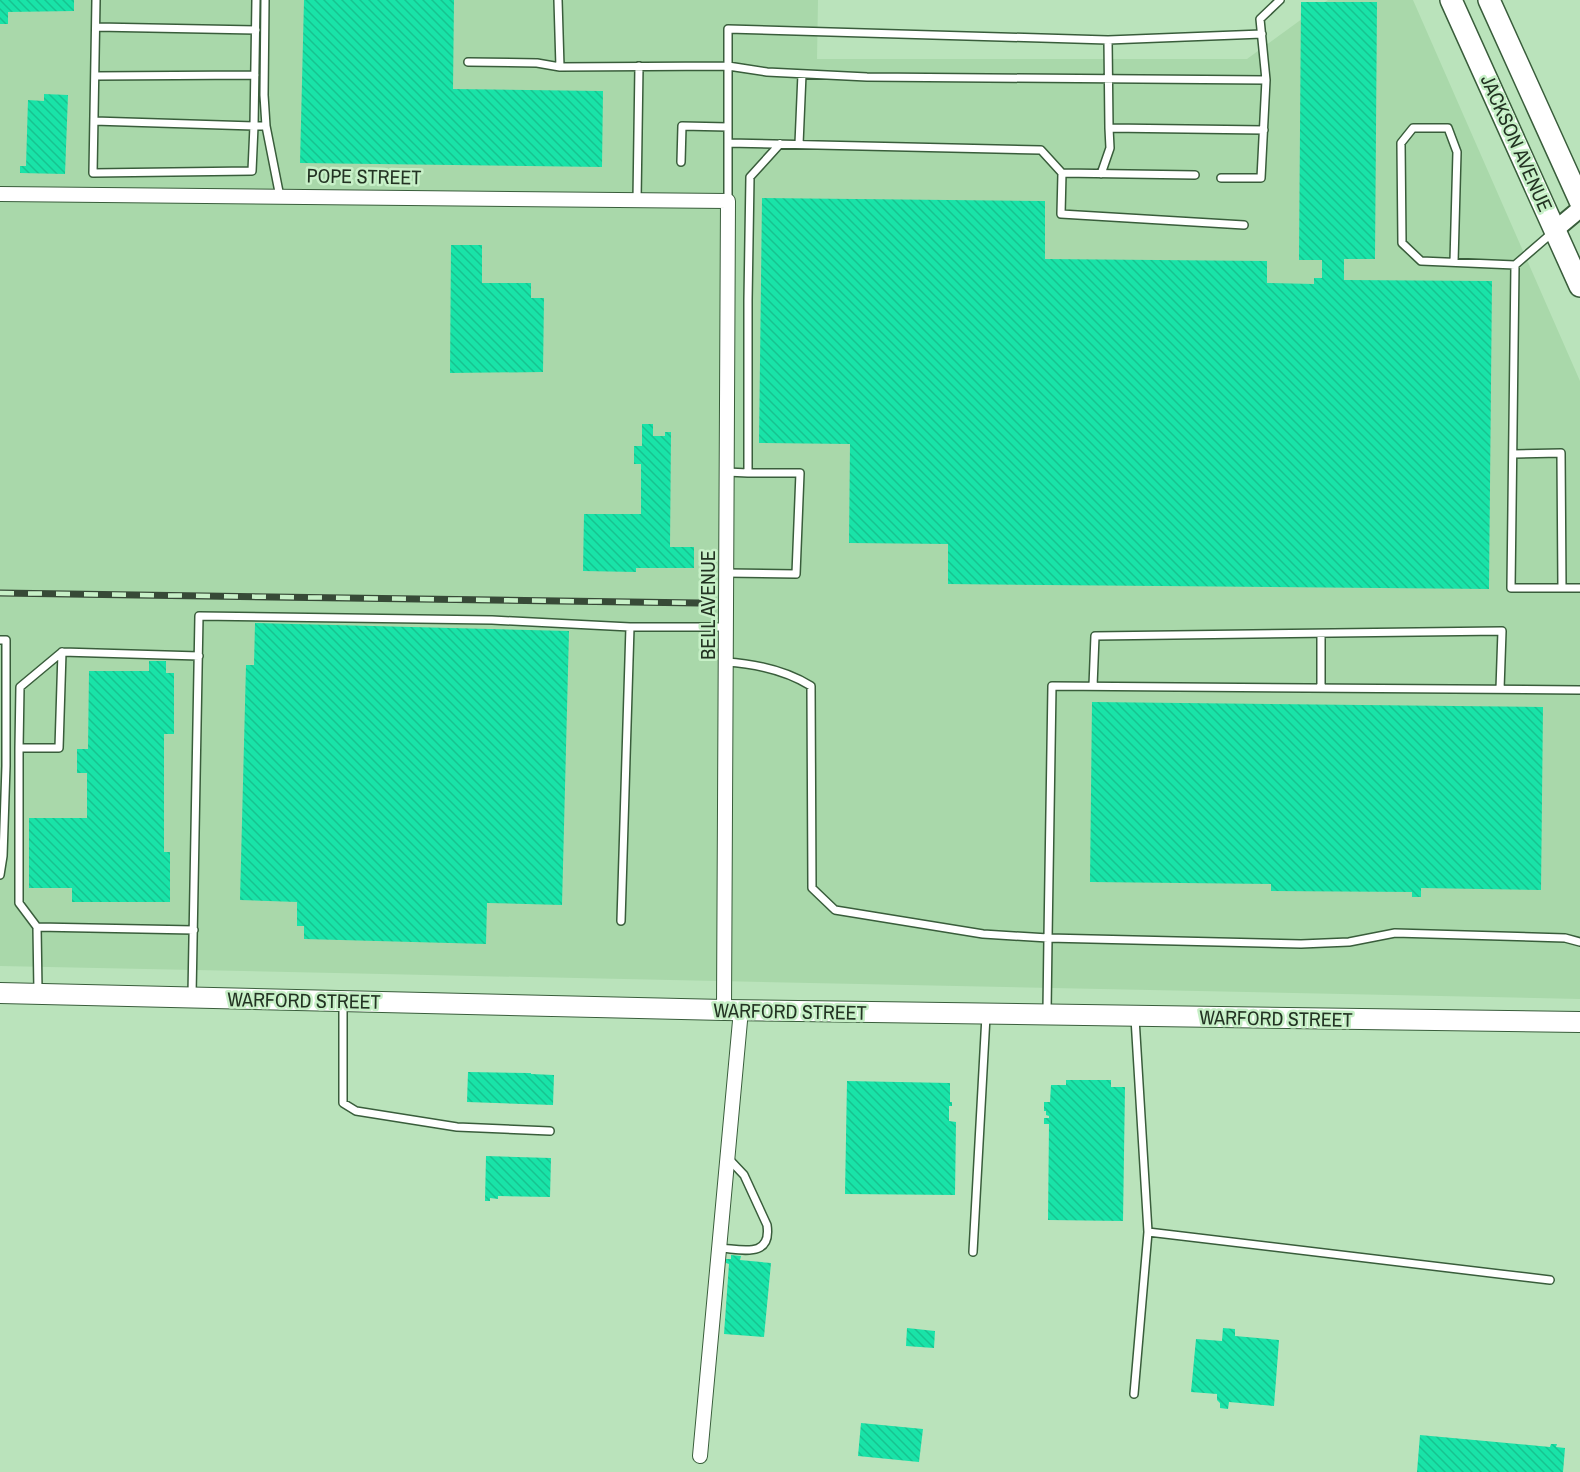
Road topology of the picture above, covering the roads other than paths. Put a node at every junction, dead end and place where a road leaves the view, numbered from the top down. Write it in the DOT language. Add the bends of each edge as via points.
graph roads {
  1 [pos="96,0"];
  2 [pos="256,0"];
  3 [pos="265,0"];
  4 [pos="558,0"];
  5 [pos="1280,0"];
  6 [pos="1451,0"];
  7 [pos="1489,0"];
  8 [pos="96,27"];
  9 [pos="256,30"];
  10 [pos="1262,34"];
  11 [pos="1108,40"];
  12 [pos="468,62"];
  13 [pos="639,66"];
  14 [pos="728,66"];
  15 [pos="560,67"];
  16 [pos="802,74"];
  17 [pos="255,75"];
  18 [pos="95,76"];
  19 [pos="1108,80"];
  20 [pos="1266,80"];
  21 [pos="94,121"];
  22 [pos="254,126"];
  23 [pos="266,126"];
  24 [pos="728,127"];
  25 [pos="1109,128"];
  26 [pos="1264,130"];
  27 [pos="728,143"];
  28 [pos="780,144"];
  29 [pos="799,144"];
  30 [pos="681,162"];
  31 [pos="1062,173"];
  32 [pos="1101,174"];
  33 [pos="1195,175"];
  34 [pos="1221,178"];
  35 [pos="0,194"];
  36 [pos="280,196"];
  37 [pos="637,200"];
  38 [pos="728,201"];
  39 [pos="1580,201"];
  40 [pos="1580,210"];
  41 [pos="1244,225"];
  42 [pos="1556,229"];
  43 [pos="1455,262"];
  44 [pos="1515,265"];
  45 [pos="1580,286"];
  46 [pos="1514,454"];
  47 [pos="727,472"];
  48 [pos="748,473"];
  49 [pos="726,573"];
  50 [pos="1562,588"];
  51 [pos="1580,588"];
  52 [pos="630,627"];
  53 [pos="726,627"];
  54 [pos="1322,634"];
  55 [pos="0,640"];
  56 [pos="62,652"];
  57 [pos="199,656"];
  58 [pos="726,662"];
  59 [pos="1093,686"];
  60 [pos="1322,688"];
  61 [pos="1500,689"];
  62 [pos="1580,690"];
  63 [pos="19,748"];
  64 [pos="0,875"];
  65 [pos="621,921"];
  66 [pos="37,927"];
  67 [pos="194,930"];
  68 [pos="1048,938"];
  69 [pos="1580,942"];
  70 [pos="0,993"];
  71 [pos="38,994"];
  72 [pos="192,997"];
  73 [pos="343,1001"];
  74 [pos="733,1010"];
  75 [pos="986,1014"];
  76 [pos="1047,1015"];
  77 [pos="1134,1016"];
  78 [pos="1580,1022"];
  79 [pos="550,1131"];
  80 [pos="727,1157"];
  81 [pos="1148,1232"];
  82 [pos="719,1248"];
  83 [pos="973,1252"];
  84 [pos="1550,1280"];
  85 [pos="1134,1394"];
  86 [pos="700,1456"];
  1 -- 8 [label="lane"];
  2 -- 9 [label="lane"];
  3 -- 23 [label="lane"];
  4 -- 15 [label="lane"];
  5 -- 10 [label="lane" via="1260,19"];
  6 -- 42 [label="main road, JACKSON AVENUE"];
  7 -- 39 [label="main road, JACKSON AVENUE"];
  8 -- 9 [label="lane"];
  8 -- 18 [label="lane"];
  9 -- 17 [label="lane"];
  10 -- 11 [label="lane"];
  10 -- 20 [label="lane"];
  11 -- 14 [label="lane" via="728,28"];
  11 -- 19 [label="lane"];
  12 -- 15 [label="lane"];
  13 -- 14 [label="lane"];
  13 -- 15 [label="lane"];
  13 -- 37 [label="lane"];
  14 -- 16 [label="lane"];
  14 -- 24 [label="lane"];
  16 -- 19 [label="lane"];
  16 -- 29 [label="lane"];
  17 -- 18 [label="lane"];
  17 -- 22 [label="lane"];
  18 -- 21 [label="lane"];
  19 -- 20 [label="lane"];
  19 -- 25 [label="lane"];
  20 -- 26 [label="lane"];
  21 -- 22 [label="lane"];
  21 -- 22 [label="lane" via="93,173 252,171"];
  22 -- 23 [label="lane"];
  23 -- 36 [label="lane"];
  24 -- 27 [label="lane"];
  24 -- 30 [label="lane" via="682,126"];
  25 -- 26 [label="lane"];
  25 -- 32 [label="lane" via="1110,148"];
  26 -- 34 [label="lane" via="1261,178"];
  27 -- 28 [label="lane"];
  27 -- 38 [label="lane"];
  28 -- 29 [label="lane"];
  28 -- 48 [label="lane" via="750,177"];
  29 -- 31 [label="lane" via="1041,150"];
  31 -- 32 [label="lane"];
  31 -- 41 [label="lane" via="1061,214"];
  32 -- 33 [label="lane"];
  35 -- 36 [label="street, POPE STREET"];
  36 -- 37 [label="street, POPE STREET"];
  37 -- 38 [label="street, POPE STREET"];
  38 -- 47 [label="street, BELL AVENUE"];
  40 -- 42 [label="street"];
  42 -- 44 [label="lane"];
  42 -- 45 [label="main road, JACKSON AVENUE"];
  43 -- 43 [label="lane" via="1421,261 1402,243 1401,143 1413,128 1448,128 1457,152"];
  43 -- 44 [label="lane"];
  44 -- 46 [label="lane"];
  46 -- 50 [label="lane" via="1561,453"];
  46 -- 50 [label="lane" via="1510,588"];
  47 -- 48 [label="lane"];
  47 -- 49 [label="street, BELL AVENUE"];
  48 -- 49 [label="lane" via="800,473 796,574"];
  49 -- 53 [label="street, BELL AVENUE"];
  50 -- 51 [label="lane"];
  52 -- 53 [label="lane"];
  52 -- 57 [label="lane" via="492,620 199,616"];
  52 -- 65 [label="lane"];
  53 -- 58 [label="street, BELL AVENUE"];
  54 -- 59 [label="lane" via="1095,636"];
  54 -- 60 [label="lane"];
  54 -- 61 [label="lane" via="1502,632"];
  55 -- 64 [label="lane" via="6,640 6,766"];
  56 -- 57 [label="lane"];
  56 -- 63 [label="lane" via="20,687"];
  56 -- 63 [label="lane" via="59,748"];
  57 -- 67 [label="lane"];
  58 -- 68 [label="lane" via="792,674 811,686 812,888 835,910 982,934"];
  58 -- 74 [label="street, BELL AVENUE"];
  59 -- 60 [label="lane"];
  59 -- 68 [label="lane" via="1052,686"];
  60 -- 61 [label="lane"];
  61 -- 62 [label="lane"];
  63 -- 66 [label="lane" via="19,903"];
  66 -- 67 [label="lane"];
  66 -- 71 [label="lane"];
  67 -- 72 [label="lane"];
  68 -- 69 [label="lane" via="1301,944 1348,942 1395,933 1565,938"];
  68 -- 76 [label="lane"];
  70 -- 71 [label="main road, WARFORD STREET"];
  71 -- 72 [label="main road, WARFORD STREET"];
  72 -- 73 [label="main road, WARFORD STREET"];
  73 -- 74 [label="main road, WARFORD STREET"];
  73 -- 79 [label="lane" via="343,1103 356,1111 457,1127"];
  74 -- 75 [label="main road, WARFORD STREET"];
  74 -- 80 [label="street, BELL AVENUE"];
  75 -- 76 [label="main road, WARFORD STREET"];
  75 -- 83 [label="lane"];
  76 -- 77 [label="main road, WARFORD STREET"];
  77 -- 78 [label="main road, WARFORD STREET"];
  77 -- 81 [label="lane"];
  80 -- 82 [label="street, BELL AVENUE"];
  80 -- 82 [label="lane" via="744,1174 768,1233 764,1245 753,1250"];
  81 -- 84 [label="lane"];
  81 -- 85 [label="lane"];
  82 -- 86 [label="street, BELL AVENUE"];
}
